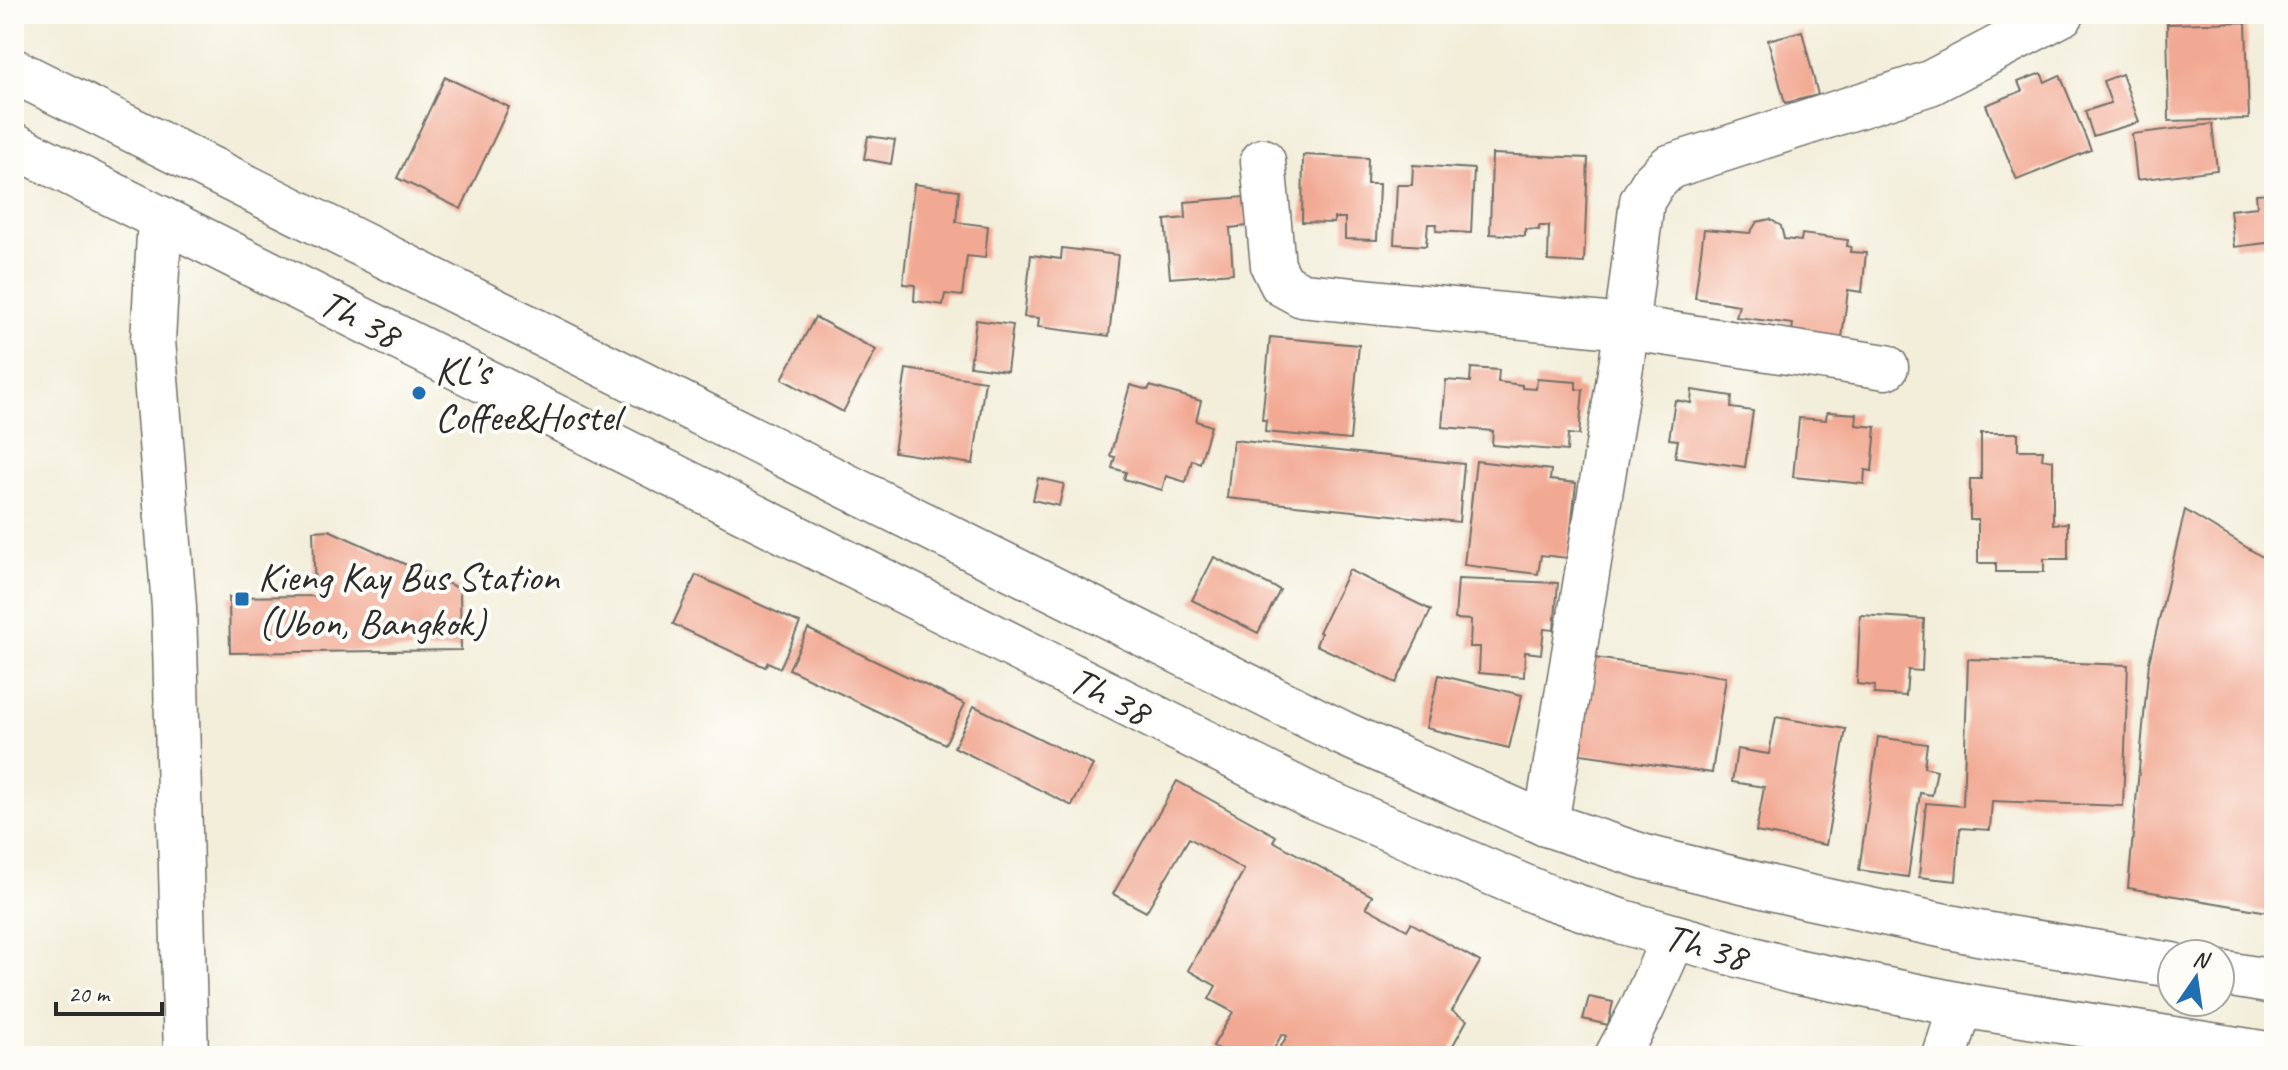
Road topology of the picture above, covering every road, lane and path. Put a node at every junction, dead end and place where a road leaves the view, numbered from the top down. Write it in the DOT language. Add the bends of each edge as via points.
graph roads {
  1 [pos="2062,14"];
  2 [pos="14,71"];
  3 [pos="14,145"];
  4 [pos="1263,161"];
  5 [pos="160,218"];
  6 [pos="1625,327"];
  7 [pos="1886,367"];
  8 [pos="1546,824"];
  9 [pos="1645,857"];
  10 [pos="1623,922"];
  11 [pos="1674,937"];
  12 [pos="2156,962"];
  13 [pos="2236,976"];
  14 [pos="2274,982"];
  15 [pos="1961,1005"];
  16 [pos="2274,1055"];
  17 [pos="186,1056"];
  18 [pos="1617,1056"];
  19 [pos="1945,1056"];
  1 -- 6 [label="street" via="1930,83 1669,167 1642,201"];
  2 -- 8 [label="street, Th 38" via="1342,733"];
  3 -- 5 [label="street, Th 38"];
  4 -- 6 [label="street" via="1273,266 1282,284 1302,295"];
  5 -- 10 [label="street, Th 38" via="1312,796 1546,896"];
  5 -- 17 [label="street" via="153,340 174,607"];
  6 -- 7 [label="street"];
  6 -- 8 [label="street"];
  8 -- 9 [label="street, Th 38"];
  9 -- 10 [label="street"];
  9 -- 12 [label="street, Th 38" via="1978,933"];
  10 -- 11 [label="street, Th 38"];
  11 -- 15 [label="street, Th 38" via="1795,971"];
  11 -- 18 [label="street"];
  13 -- 14 [label="street"];
  15 -- 16 [label="street, Th 38"];
  15 -- 19 [label="street"];
}
